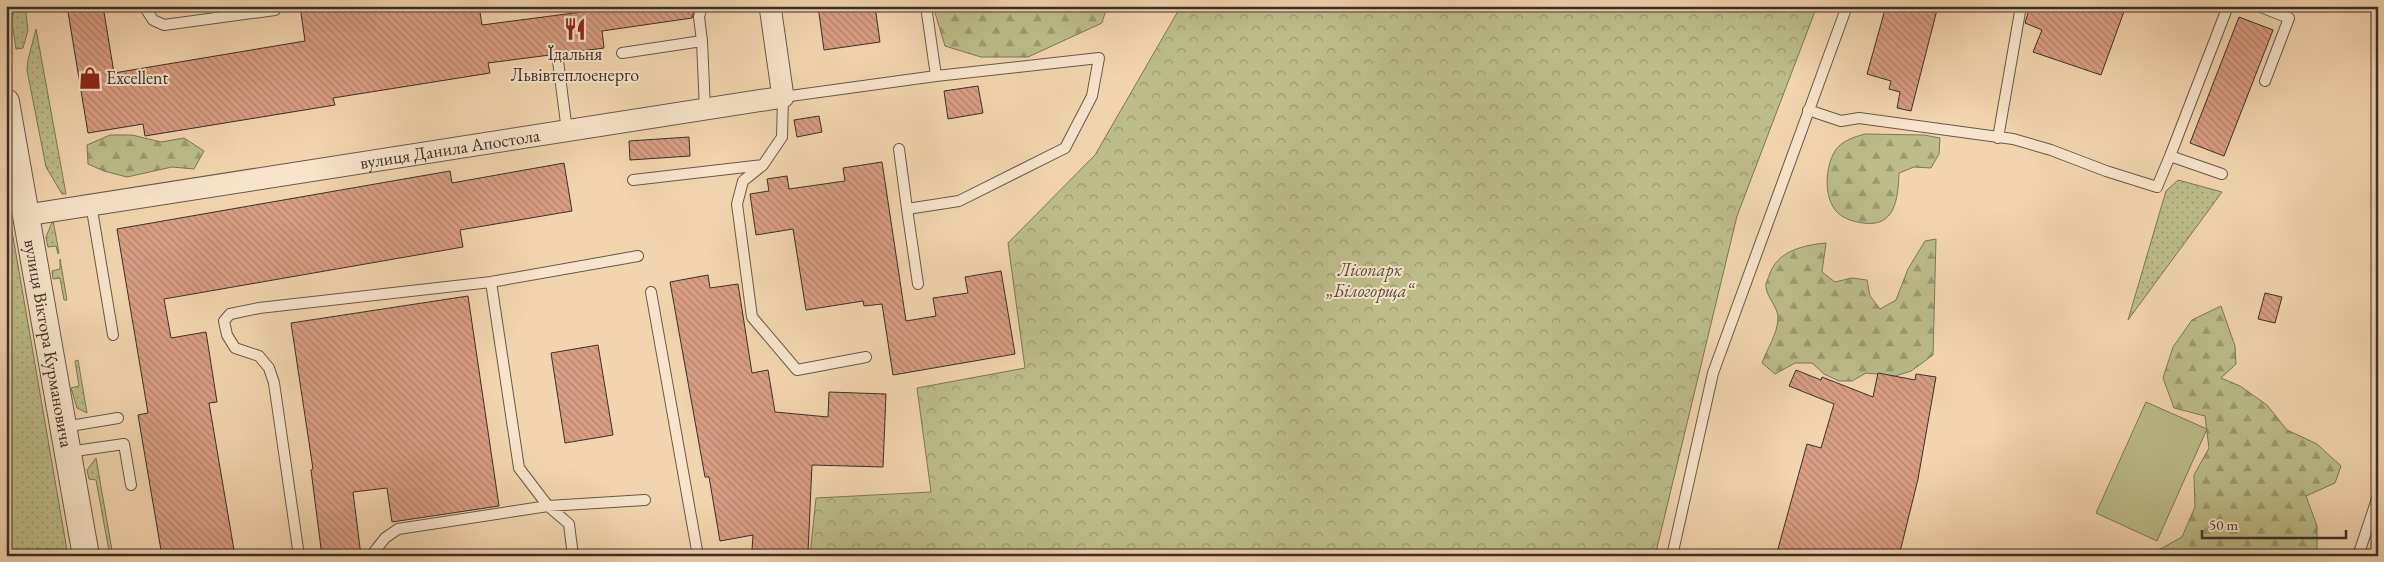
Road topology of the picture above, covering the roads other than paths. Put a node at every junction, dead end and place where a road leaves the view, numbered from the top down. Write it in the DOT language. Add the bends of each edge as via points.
graph roads {
  1 [pos="144,6"];
  2 [pos="702,6"];
  3 [pos="770,6"];
  4 [pos="926,6"];
  5 [pos="1846,6"];
  6 [pos="2021,6"];
  7 [pos="2228,6"];
  8 [pos="2258,6"];
  9 [pos="276,10"];
  10 [pos="702,41"];
  11 [pos="622,53"];
  12 [pos="558,61"];
  13 [pos="936,76"];
  14 [pos="2265,81"];
  15 [pos="783,97"];
  16 [pos="6,102"];
  17 [pos="705,110"];
  18 [pos="1808,110"];
  19 [pos="567,131"];
  20 [pos="1998,138"];
  21 [pos="899,149"];
  22 [pos="2170,156"];
  23 [pos="763,165"];
  24 [pos="2222,174"];
  25 [pos="633,180"];
  26 [pos="91,204"];
  27 [pos="907,209"];
  28 [pos="27,215"];
  29 [pos="638,256"];
  30 [pos="491,282"];
  31 [pos="918,284"];
  32 [pos="651,292"];
  33 [pos="113,335"];
  34 [pos="866,357"];
  35 [pos="118,418"];
  36 [pos="65,440"];
  37 [pos="131,485"];
  38 [pos="2378,496"];
  39 [pos="645,500"];
  40 [pos="548,506"];
  41 [pos="86,556"];
  42 [pos="299,556"];
  43 [pos="371,556"];
  44 [pos="573,556"];
  45 [pos="698,556"];
  46 [pos="1672,556"];
  47 [pos="2358,556"];
  1 -- 9 [label="lane" via="153,20 164,25"];
  2 -- 10 [label="lane" via="698,17"];
  3 -- 15 [label="street"];
  4 -- 13 [label="lane"];
  5 -- 18 [label="lane"];
  6 -- 20 [label="lane"];
  7 -- 22 [label="lane"];
  8 -- 14 [label="lane" via="2289,18"];
  10 -- 11 [label="lane"];
  10 -- 17 [label="lane"];
  12 -- 19 [label="lane"];
  13 -- 15 [label="lane"];
  13 -- 27 [label="lane" via="1099,58 1092,96 1065,148 959,201"];
  15 -- 17 [label="street, вулиця Данила Апостола"];
  15 -- 23 [label="lane" via="782,137"];
  16 -- 28 [label="street, вулиця Віктора Курмановича"];
  17 -- 19 [label="street, вулиця Данила Апостола"];
  18 -- 20 [label="lane" via="1841,122 1859,118"];
  18 -- 46 [label="lane" via="1713,373"];
  19 -- 26 [label="street, вулиця Данила Апостола"];
  20 -- 22 [label="lane" via="2051,150 2157,187"];
  21 -- 27 [label="lane"];
  22 -- 24 [label="lane"];
  23 -- 25 [label="lane"];
  23 -- 34 [label="lane" via="743,181 738,204 752,317 797,370"];
  26 -- 28 [label="street, вулиця Данила Апостола"];
  26 -- 33 [label="lane"];
  27 -- 31 [label="lane"];
  28 -- 36 [label="street, вулиця Віктора Курмановича"];
  29 -- 30 [label="lane"];
  30 -- 40 [label="lane" via="519,468"];
  30 -- 42 [label="lane" via="258,308 230,314 224,321 235,348 259,356 269,368 274,383"];
  32 -- 45 [label="lane"];
  35 -- 36 [label="lane"];
  36 -- 37 [label="lane" via="124,444"];
  36 -- 41 [label="street, вулиця Віктора Курмановича"];
  38 -- 47 [label="lane"];
  39 -- 40 [label="lane"];
  40 -- 43 [label="lane" via="398,529 385,538"];
  40 -- 44 [label="lane" via="569,524"];
}
